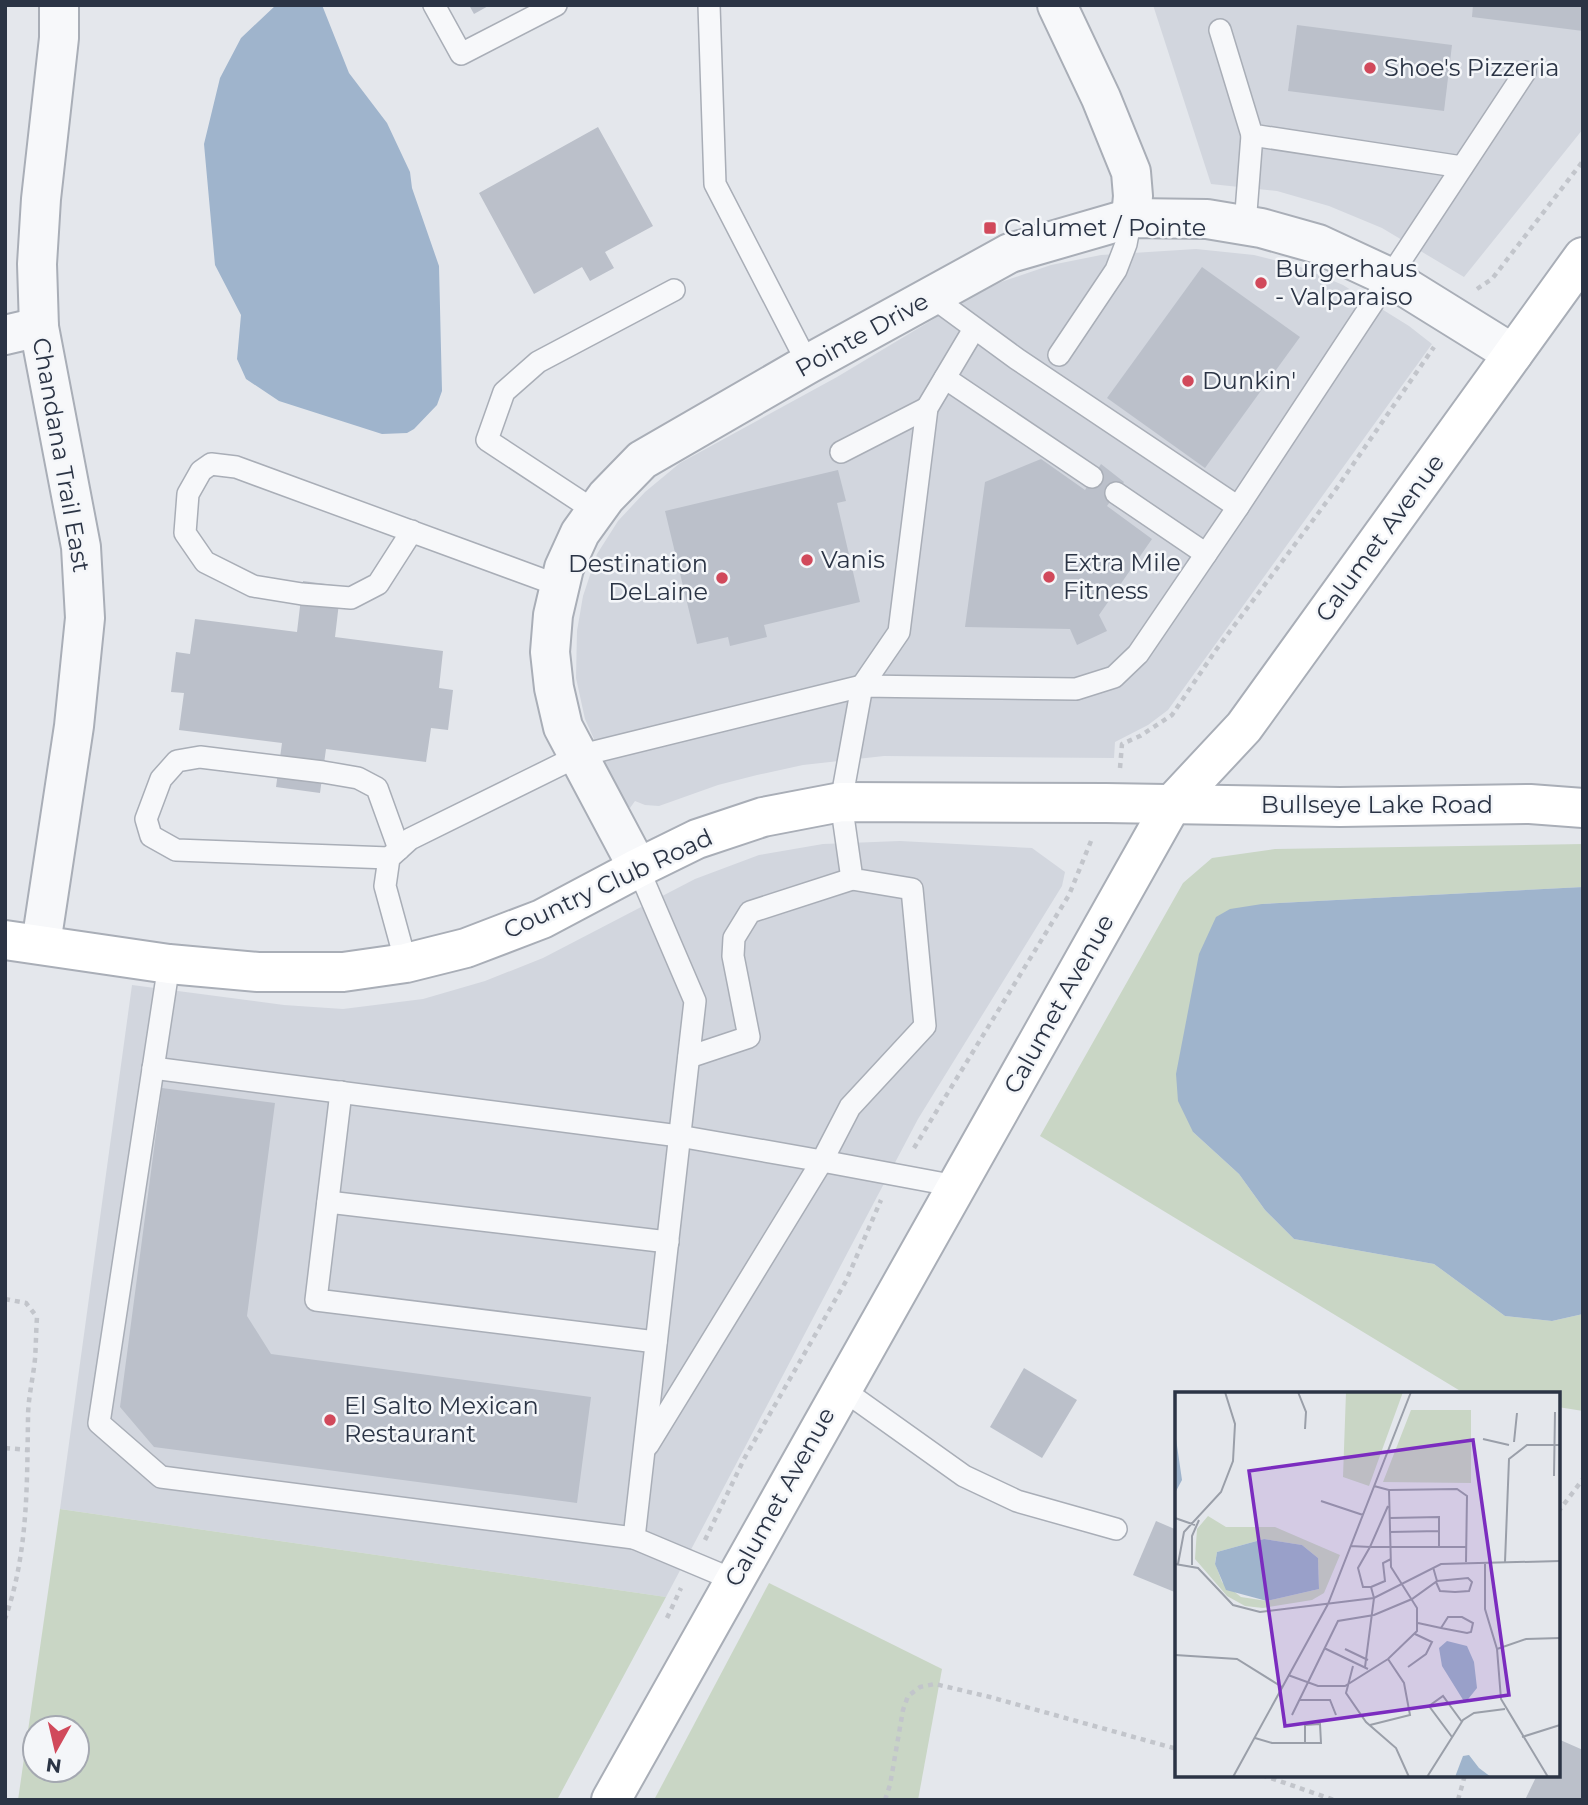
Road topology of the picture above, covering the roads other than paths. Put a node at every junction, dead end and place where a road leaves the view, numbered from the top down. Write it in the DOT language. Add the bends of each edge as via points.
graph roads {
  1 [pos="59,5"];
  2 [pos="434,5"];
  3 [pos="556,5"];
  4 [pos="709,5"];
  5 [pos="1057,5"];
  6 [pos="1220,30"];
  7 [pos="1525,72"];
  8 [pos="1252,135"];
  9 [pos="1462,167"];
  10 [pos="1131,218"];
  11 [pos="1245,225"];
  12 [pos="1578,272"];
  13 [pos="1389,277"];
  14 [pos="674,290"];
  15 [pos="931,296"];
  16 [pos="974,329"];
  17 [pos="22,331"];
  18 [pos="1513,354"];
  19 [pos="1059,355"];
  20 [pos="808,364"];
  21 [pos="945,378"];
  22 [pos="927,408"];
  23 [pos="841,452"];
  24 [pos="1092,477"];
  25 [pos="1116,494"];
  26 [pos="1238,507"];
  27 [pos="595,511"];
  28 [pos="412,531"];
  29 [pos="1206,554"];
  30 [pos="560,586"];
  31 [pos="862,686"];
  32 [pos="578,755"];
  33 [pos="841,802"];
  34 [pos="1172,804"];
  35 [pos="1583,808"];
  36 [pos="394,854"];
  37 [pos="638,868"];
  38 [pos="852,879"];
  39 [pos="23,942"];
  40 [pos="406,963"];
  41 [pos="169,964"];
  42 [pos="689,1057"];
  43 [pos="153,1068"];
  44 [pos="341,1093"];
  45 [pos="680,1136"];
  46 [pos="821,1161"];
  47 [pos="956,1186"];
  48 [pos="328,1202"];
  49 [pos="668,1242"];
  50 [pos="656,1342"];
  51 [pos="842,1388"];
  52 [pos="644,1453"];
  53 [pos="1116,1529"];
  54 [pos="634,1538"];
  55 [pos="734,1580"];
  56 [pos="611,1800"];
  1 -- 17 [label="street, Chandana Trail East" via="37,264"];
  2 -- 3 [label="lane" via="461,54"];
  4 -- 20 [label="lane" via="715,184"];
  5 -- 10 [label="street" via="1132,172"];
  6 -- 8 [label="lane"];
  7 -- 9 [label="lane"];
  8 -- 9 [label="lane"];
  8 -- 11 [label="lane"];
  9 -- 13 [label="lane"];
  10 -- 11 [label="street, Pointe Drive" via="1207,219"];
  10 -- 15 [label="street, Pointe Drive" via="1010,253"];
  10 -- 19 [label="lane" via="1116,270"];
  11 -- 13 [label="street, Pointe Drive" via="1318,244"];
  12 -- 18 [label="main road, Calumet Avenue"];
  13 -- 18 [label="street, Pointe Drive"];
  13 -- 26 [label="lane"];
  14 -- 27 [label="lane" via="538,362 504,392 487,440"];
  15 -- 16 [label="lane"];
  15 -- 20 [label="street, Pointe Drive"];
  16 -- 21 [label="lane"];
  16 -- 26 [label="lane"];
  17 -- 39 [label="street, Chandana Trail East" via="81,547 85,618 74,726"];
  18 -- 34 [label="main road, Calumet Avenue" via="1244,727"];
  20 -- 27 [label="street, Pointe Drive" via="642,460"];
  21 -- 22 [label="lane"];
  21 -- 24 [label="lane"];
  22 -- 23 [label="lane"];
  22 -- 31 [label="lane" via="898,632"];
  25 -- 29 [label="lane"];
  26 -- 29 [label="lane"];
  27 -- 30 [label="street, Pointe Drive" via="580,533"];
  28 -- 28 [label="lane" via="236,467 211,464 201,471 188,494 185,533 205,562 253,586 351,598 378,584"];
  28 -- 30 [label="lane"];
  29 -- 31 [label="lane" via="1138,654 1114,677 1076,689"];
  30 -- 32 [label="street, Pointe Drive" via="553,615 551,664 563,727"];
  31 -- 32 [label="lane"];
  31 -- 33 [label="lane"];
  32 -- 36 [label="lane" via="410,839"];
  32 -- 37 [label="street, Pointe Drive"];
  33 -- 34 [label="main road, Country Club Road"];
  33 -- 37 [label="main road, Country Club Road" via="763,817 697,839"];
  33 -- 38 [label="lane"];
  34 -- 35 [label="main road, Bullseye Lake Road"];
  34 -- 47 [label="main road, Calumet Avenue"];
  36 -- 36 [label="lane" via="377,788 358,778 323,772 200,757 177,761 161,779 146,819 151,836 176,850"];
  36 -- 40 [label="lane" via="385,886"];
  37 -- 40 [label="main road, Country Club Road" via="542,919 466,948"];
  37 -- 42 [label="lane" via="695,1001"];
  38 -- 42 [label="lane" via="750,912 734,938 733,956 749,1037"];
  38 -- 46 [label="lane" via="912,889 925,1026 850,1107"];
  39 -- 41 [label="main road, Country Club Road"];
  40 -- 41 [label="main road, Country Club Road" via="343,972 258,972"];
  41 -- 43 [label="lane"];
  42 -- 45 [label="lane"];
  43 -- 44 [label="lane"];
  43 -- 54 [label="lane" via="99,1423 161,1477"];
  44 -- 45 [label="lane"];
  44 -- 48 [label="lane"];
  45 -- 46 [label="lane"];
  45 -- 49 [label="lane"];
  46 -- 47 [label="lane"];
  46 -- 52 [label="lane"];
  47 -- 51 [label="main road, Calumet Avenue"];
  48 -- 49 [label="lane"];
  48 -- 50 [label="lane" via="316,1300"];
  49 -- 50 [label="lane"];
  50 -- 52 [label="lane"];
  51 -- 53 [label="lane" via="964,1476 1017,1501"];
  51 -- 55 [label="main road, Calumet Avenue"];
  52 -- 54 [label="lane"];
  54 -- 55 [label="lane"];
  55 -- 56 [label="main road, Calumet Avenue"];
}
